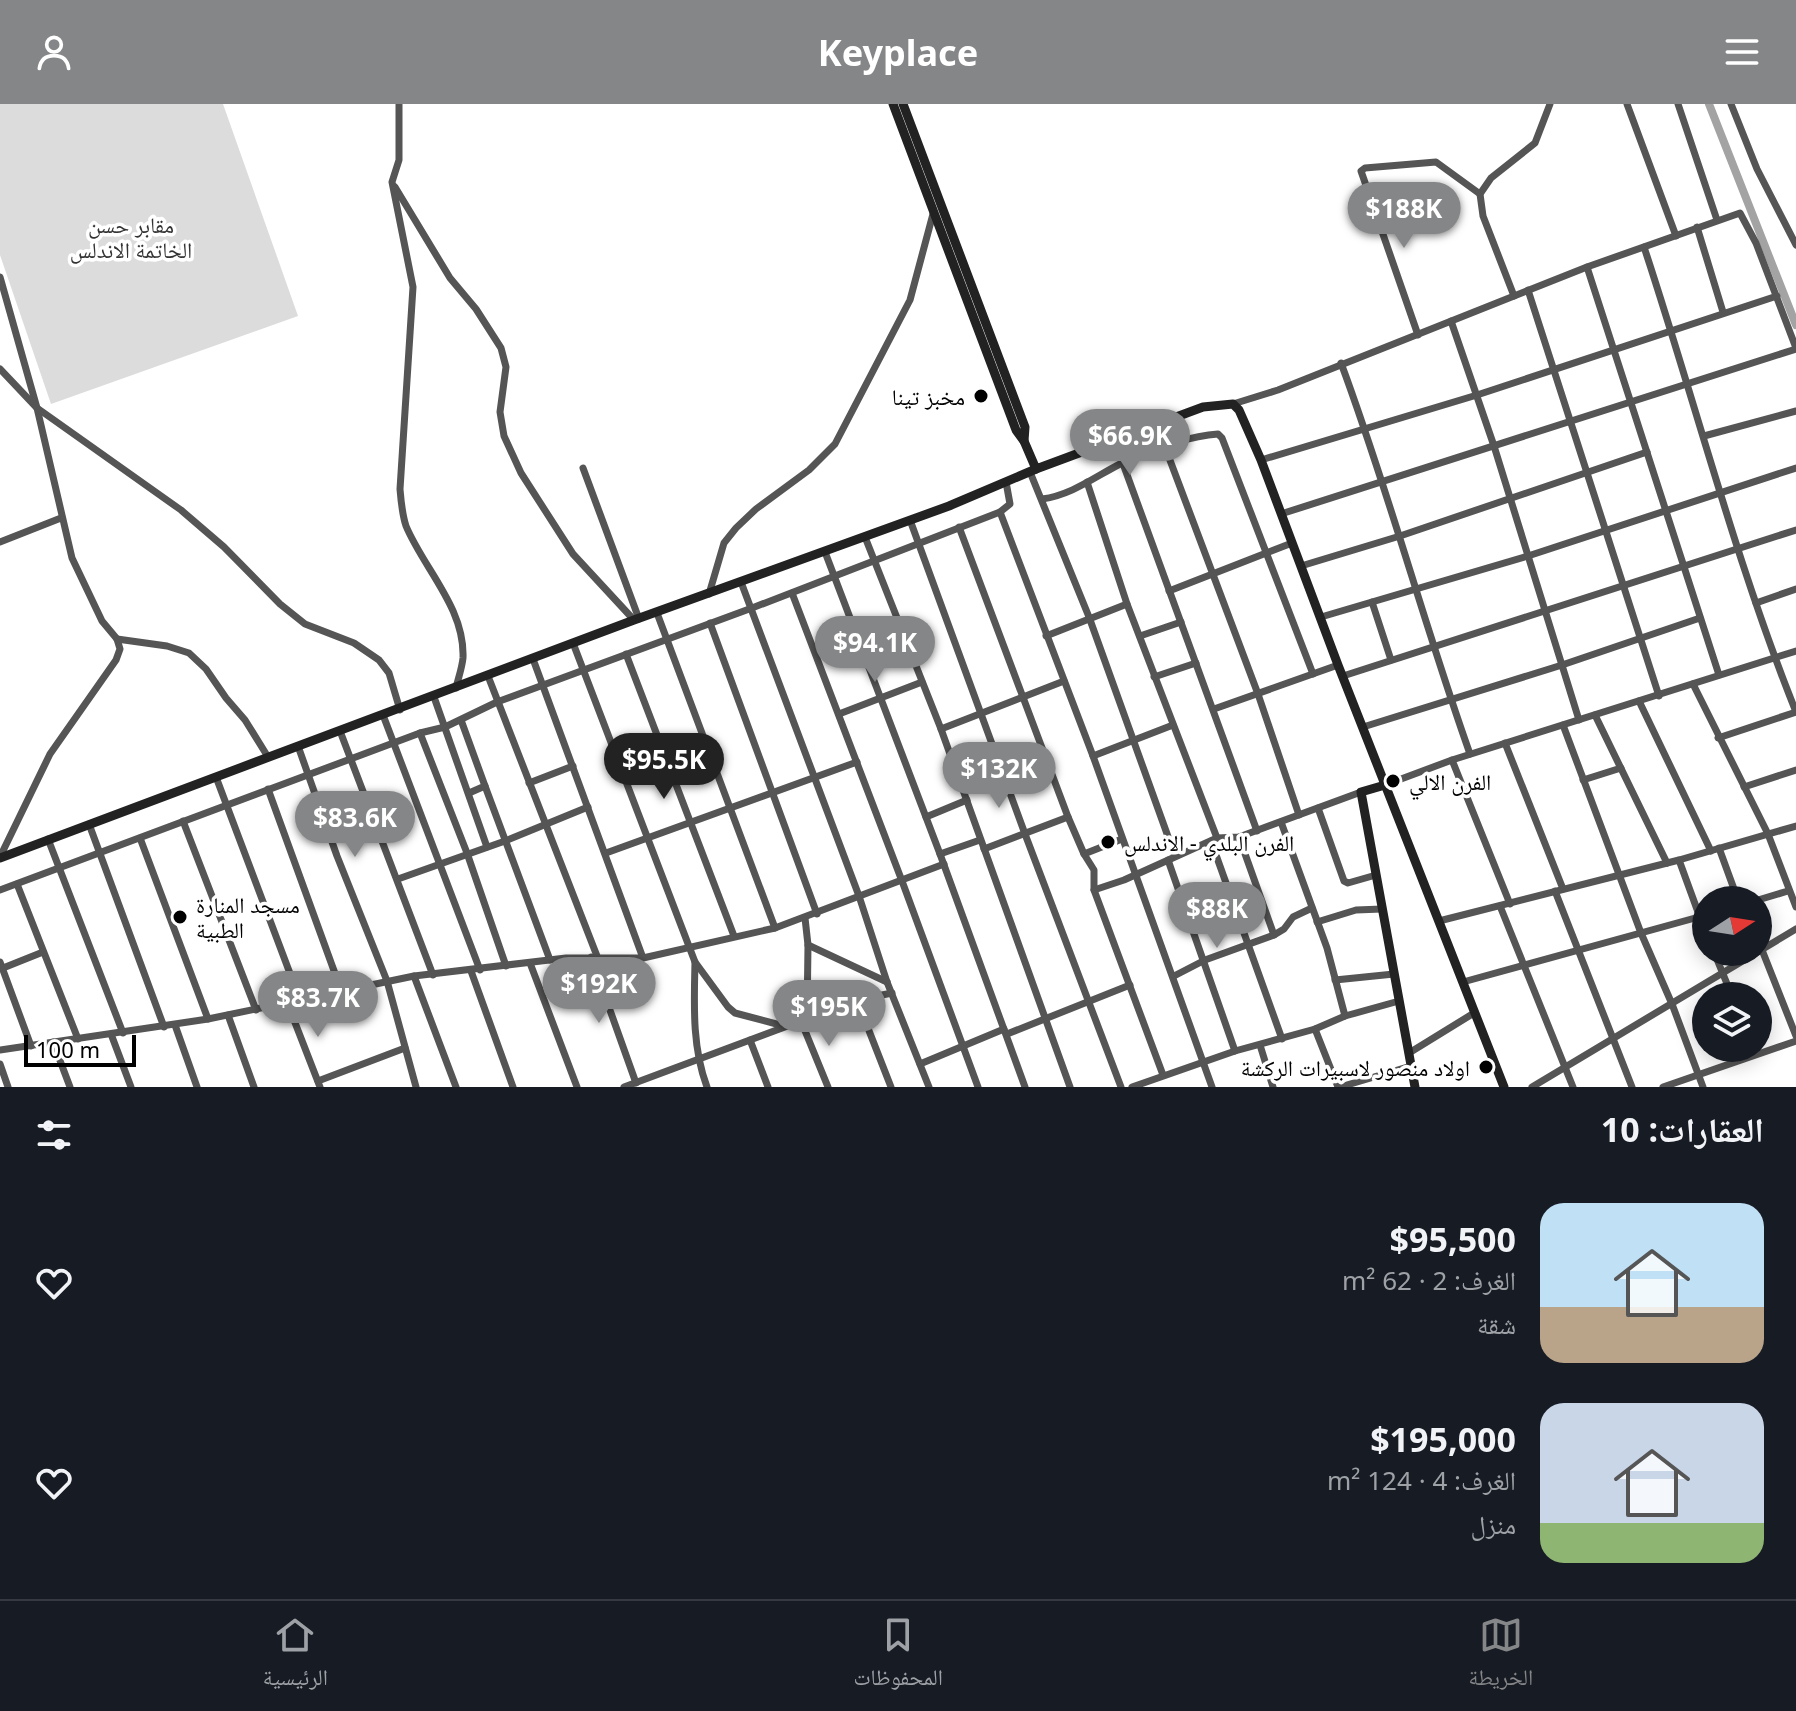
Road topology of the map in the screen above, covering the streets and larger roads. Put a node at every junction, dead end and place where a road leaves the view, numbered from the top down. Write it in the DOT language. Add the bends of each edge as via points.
graph roads {
  1 [pos="399,104"];
  2 [pos="893,104"];
  3 [pos="903,104"];
  4 [pos="1550,104"];
  5 [pos="1627,104"];
  6 [pos="1678,104"];
  7 [pos="1731,104"];
  8 [pos="392,182"];
  9 [pos="1480,194"];
  10 [pos="934,211"];
  11 [pos="1717,220"];
  12 [pos="1697,227"];
  13 [pos="1676,236"];
  14 [pos="1796,245"];
  15 [pos="1644,247"];
  16 [pos="1587,267"];
  17 [pos="0,277"];
  18 [pos="1528,290"];
  19 [pos="1514,296"];
  20 [pos="1777,296"];
  21 [pos="1723,312"];
  22 [pos="1451,321"];
  23 [pos="1672,332"];
  24 [pos="1418,335"];
  25 [pos="1796,349"];
  26 [pos="1614,350"];
  27 [pos="1341,363"];
  28 [pos="0,369"];
  29 [pos="1553,370"];
  30 [pos="1686,383"];
  31 [pos="1477,395"];
  32 [pos="1631,401"];
  33 [pos="1233,404"];
  34 [pos="37,408"];
  35 [pos="1796,411"];
  36 [pos="1570,421"];
  37 [pos="1154,424"];
  38 [pos="1365,428"];
  39 [pos="1704,436"];
  40 [pos="1114,439"];
  41 [pos="1024,441"];
  42 [pos="1494,446"];
  43 [pos="1165,447"];
  44 [pos="1647,452"];
  45 [pos="1261,460"];
  46 [pos="1123,463"];
  47 [pos="583,468"];
  48 [pos="1796,468"];
  49 [pos="1033,470"];
  50 [pos="1586,473"];
  51 [pos="1006,482"];
  52 [pos="1087,482"];
  53 [pos="1382,482"];
  54 [pos="1720,492"];
  55 [pos="1042,499"];
  56 [pos="1511,499"];
  57 [pos="1666,510"];
  58 [pos="1000,512"];
  59 [pos="1281,514"];
  60 [pos="61,518"];
  61 [pos="910,520"];
  62 [pos="959,527"];
  63 [pos="1604,530"];
  64 [pos="1796,530"];
  65 [pos="1400,536"];
  66 [pos="865,537"];
  67 [pos="0,542"];
  68 [pos="917,542"];
  69 [pos="1292,543"];
  70 [pos="1738,548"];
  71 [pos="825,552"];
  72 [pos="1265,554"];
  73 [pos="1528,556"];
  74 [pos="874,560"];
  75 [pos="1301,566"];
  76 [pos="1684,566"];
  77 [pos="1212,575"];
  78 [pos="834,577"];
  79 [pos="741,582"];
  80 [pos="1623,585"];
  81 [pos="1796,589"];
  82 [pos="1417,590"];
  83 [pos="1169,591"];
  84 [pos="792,593"];
  85 [pos="709,594"];
  86 [pos="1372,602"];
  87 [pos="1756,603"];
  88 [pos="1127,604"];
  89 [pos="752,608"];
  90 [pos="1545,610"];
  91 [pos="657,613"];
  92 [pos="1089,617"];
  93 [pos="1321,617"];
  94 [pos="1700,618"];
  95 [pos="637,619"];
  96 [pos="1181,622"];
  97 [pos="710,623"];
  98 [pos="1046,636"];
  99 [pos="1140,636"];
  100 [pos="1640,637"];
  101 [pos="117,639"];
  102 [pos="666,639"];
  103 [pos="573,643"];
  104 [pos="1433,646"];
  105 [pos="1796,651"];
  106 [pos="626,654"];
  107 [pos="1775,658"];
  108 [pos="533,659"];
  109 [pos="1391,660"];
  110 [pos="1196,663"];
  111 [pos="1338,665"];
  112 [pos="1562,665"];
  113 [pos="583,671"];
  114 [pos="1313,674"];
  115 [pos="1719,675"];
  116 [pos="488,676"];
  117 [pos="1343,676"];
  118 [pos="1154,677"];
  119 [pos="1064,681"];
  120 [pos="922,682"];
  121 [pos="1693,684"];
  122 [pos="542,686"];
  123 [pos="456,688"];
  124 [pos="1258,694"];
  125 [pos="1659,696"];
  126 [pos="434,697"];
  127 [pos="881,698"];
  128 [pos="1022,699"];
  129 [pos="1451,699"];
  130 [pos="1639,701"];
  131 [pos="497,702"];
  132 [pos="1214,709"];
  133 [pos="400,710"];
  134 [pos="1796,712"];
  135 [pos="980,713"];
  136 [pos="839,714"];
  137 [pos="383,715"];
  138 [pos="1595,715"];
  139 [pos="461,720"];
  140 [pos="1579,720"];
  141 [pos="1173,725"];
  142 [pos="1563,725"];
  143 [pos="445,727"];
  144 [pos="1363,727"];
  145 [pos="941,729"];
  146 [pos="340,731"];
  147 [pos="420,733"];
  148 [pos="1718,738"];
  149 [pos="1134,739"];
  150 [pos="392,743"];
  151 [pos="1505,743"];
  152 [pos="298,746"];
  153 [pos="1470,754"];
  154 [pos="1093,756"];
  155 [pos="268,757"];
  156 [pos="349,758"];
  157 [pos="1452,760"];
  158 [pos="857,762"];
  159 [pos="573,766"];
  160 [pos="1621,768"];
  161 [pos="1796,770"];
  162 [pos="307,774"];
  163 [pos="216,777"];
  164 [pos="815,777"];
  165 [pos="1583,780"];
  166 [pos="529,783"];
  167 [pos="1385,785"];
  168 [pos="485,786"];
  169 [pos="1744,787"];
  170 [pos="268,789"];
  171 [pos="1361,792"];
  172 [pos="469,793"];
  173 [pos="773,793"];
  174 [pos="967,800"];
  175 [pos="226,805"];
  176 [pos="588,807"];
  177 [pos="731,807"];
  178 [pos="1318,808"];
  179 [pos="1299,815"];
  180 [pos="926,817"];
  181 [pos="1068,817"];
  182 [pos="183,821"];
  183 [pos="689,822"];
  184 [pos="1281,822"];
  185 [pos="547,823"];
  186 [pos="89,824"];
  187 [pos="1796,826"];
  188 [pos="1257,831"];
  189 [pos="1025,834"];
  190 [pos="1768,834"];
  191 [pos="648,837"];
  192 [pos="1239,837"];
  193 [pos="140,838"];
  194 [pos="48,839"];
  195 [pos="1122,839"];
  196 [pos="980,840"];
  197 [pos="1214,840"];
  198 [pos="505,841"];
  199 [pos="487,847"];
  200 [pos="984,849"];
  201 [pos="1715,849"];
  202 [pos="100,853"];
  203 [pos="467,853"];
  204 [pos="606,853"];
  205 [pos="940,854"];
  206 [pos="1084,854"];
  207 [pos="0,858"];
  208 [pos="1172,858"];
  209 [pos="1679,860"];
  210 [pos="1667,863"];
  211 [pos="438,864"];
  212 [pos="944,864"];
  213 [pos="59,869"];
  214 [pos="1619,874"];
  215 [pos="1136,875"];
  216 [pos="1376,875"];
  217 [pos="398,879"];
  218 [pos="902,881"];
  219 [pos="17,884"];
  220 [pos="1732,886"];
  221 [pos="0,890"];
  222 [pos="1094,890"];
  223 [pos="1559,890"];
  224 [pos="1788,891"];
  225 [pos="1692,892"];
  226 [pos="859,896"];
  227 [pos="1772,896"];
  228 [pos="1510,904"];
  229 [pos="1500,906"];
  230 [pos="1796,907"];
  231 [pos="1312,908"];
  232 [pos="1382,909"];
  233 [pos="817,914"];
  234 [pos="805,918"];
  235 [pos="1692,919"];
  236 [pos="1439,921"];
  237 [pos="1317,922"];
  238 [pos="775,928"];
  239 [pos="1796,929"];
  240 [pos="1641,933"];
  241 [pos="1274,935"];
  242 [pos="734,936"];
  243 [pos="1772,944"];
  244 [pos="808,945"];
  245 [pos="1250,945"];
  246 [pos="688,948"];
  247 [pos="1578,951"];
  248 [pos="43,952"];
  249 [pos="594,957"];
  250 [pos="643,958"];
  251 [pos="550,960"];
  252 [pos="1205,960"];
  253 [pos="695,962"];
  254 [pos="530,963"];
  255 [pos="1,965"];
  256 [pos="506,966"];
  257 [pos="1522,966"];
  258 [pos="1720,966"];
  259 [pos="1734,966"];
  260 [pos="1768,966"];
  261 [pos="476,970"];
  262 [pos="1723,972"];
  263 [pos="1394,974"];
  264 [pos="433,975"];
  265 [pos="414,976"];
  266 [pos="1174,976"];
  267 [pos="1335,980"];
  268 [pos="387,981"];
  269 [pos="887,982"];
  270 [pos="1463,982"];
  271 [pos="1727,982"];
  272 [pos="1130,985"];
  273 [pos="341,990"];
  274 [pos="892,993"];
  275 [pos="300,1000"];
  276 [pos="857,1000"];
  277 [pos="1087,1000"];
  278 [pos="1399,1001"];
  279 [pos="287,1002"];
  280 [pos="1672,1004"];
  281 [pos="256,1010"];
  282 [pos="1474,1013"];
  283 [pos="228,1015"];
  284 [pos="1345,1016"];
  285 [pos="208,1019"];
  286 [pos="1046,1019"];
  287 [pos="804,1020"];
  288 [pos="175,1025"];
  289 [pos="164,1027"];
  290 [pos="786,1027"];
  291 [pos="1315,1029"];
  292 [pos="1006,1032"];
  293 [pos="123,1033"];
  294 [pos="111,1034"];
  295 [pos="78,1039"];
  296 [pos="1282,1039"];
  297 [pos="1613,1039"];
  298 [pos="1796,1039"];
  299 [pos="750,1040"];
  300 [pos="53,1042"];
  301 [pos="1260,1045"];
  302 [pos="31,1046"];
  303 [pos="1772,1046"];
  304 [pos="963,1047"];
  305 [pos="405,1048"];
  306 [pos="0,1050"];
  307 [pos="1235,1051"];
  308 [pos="1409,1053"];
  309 [pos="697,1061"];
  310 [pos="1204,1062"];
  311 [pos="1730,1062"];
  312 [pos="0,1064"];
  313 [pos="920,1064"];
  314 [pos="1411,1066"];
  315 [pos="1564,1068"];
  316 [pos="1163,1075"];
  317 [pos="1698,1076"];
  318 [pos="641,1083"];
  319 [pos="319,1084"];
  320 [pos="1148,1084"];
  321 [pos="8,1087"];
  322 [pos="70,1087"];
  323 [pos="131,1087"];
  324 [pos="197,1087"];
  325 [pos="254,1087"];
  326 [pos="416,1087"];
  327 [pos="456,1087"];
  328 [pos="513,1087"];
  329 [pos="577,1087"];
  330 [pos="624,1087"];
  331 [pos="707,1087"];
  332 [pos="768,1087"];
  333 [pos="828,1087"];
  334 [pos="891,1087"];
  335 [pos="929,1087"];
  336 [pos="978,1087"];
  337 [pos="1025,1087"];
  338 [pos="1070,1087"];
  339 [pos="1121,1087"];
  340 [pos="1132,1087"];
  341 [pos="1212,1087"];
  342 [pos="1273,1087"];
  343 [pos="1339,1087"];
  344 [pos="1415,1087"];
  345 [pos="1504,1087"];
  346 [pos="1532,1087"];
  347 [pos="1573,1087"];
  348 [pos="1632,1087"];
  349 [pos="1663,1087"];
  350 [pos="1703,1087"];
  1 -- 8 [label="street" via="399,160"];
  2 -- 10 [label="street"];
  3 -- 41 [label="street" via="1025,427"];
  4 -- 9 [label="street" via="1535,143 1491,178"];
  5 -- 13 [label="street"];
  6 -- 11 [label="street"];
  7 -- 14 [label="street"];
  8 -- 95 [label="street" via="450,278 501,348 506,367 500,412 504,436 521,473 573,554"];
  8 -- 123 [label="street" via="413,287 401,507 461,635 463,659"];
  9 -- 19 [label="street" via="1483,216"];
  9 -- 24 [label="street" via="1436,162 1361,171"];
  10 -- 41 [label="street"];
  10 -- 85 [label="street" via="910,300 835,444 736,528 724,543"];
  11 -- 12 [label="street"];
  11 -- 20 [label="street" via="1744,216"];
  12 -- 13 [label="street"];
  12 -- 21 [label="street"];
  13 -- 15 [label="street"];
  15 -- 16 [label="street"];
  15 -- 23 [label="street"];
  16 -- 18 [label="street"];
  16 -- 26 [label="street"];
  17 -- 34 [label="street"];
  18 -- 19 [label="street"];
  18 -- 29 [label="street"];
  19 -- 22 [label="street"];
  20 -- 21 [label="street"];
  20 -- 25 [label="street"];
  21 -- 23 [label="street"];
  22 -- 24 [label="street"];
  22 -- 31 [label="street"];
  23 -- 26 [label="street"];
  23 -- 30 [label="street"];
  24 -- 27 [label="street"];
  25 -- 30 [label="street"];
  26 -- 29 [label="street"];
  26 -- 32 [label="street"];
  27 -- 33 [label="street"];
  27 -- 38 [label="street"];
  28 -- 34 [label="street"];
  29 -- 31 [label="street"];
  29 -- 36 [label="street"];
  30 -- 32 [label="street"];
  30 -- 39 [label="street"];
  31 -- 38 [label="street"];
  31 -- 42 [label="street"];
  32 -- 36 [label="street"];
  32 -- 44 [label="street"];
  33 -- 37 [label="street" via="1203,407"];
  33 -- 45 [label="street"];
  34 -- 60 [label="street"];
  34 -- 133 [label="street" via="181,510 305,624 354,643 379,660 389,673"];
  35 -- 39 [label="street"];
  36 -- 42 [label="street"];
  36 -- 50 [label="street"];
  37 -- 40 [label="street"];
  37 -- 43 [label="street"];
  38 -- 45 [label="street"];
  38 -- 53 [label="street"];
  39 -- 54 [label="street"];
  40 -- 46 [label="street"];
  40 -- 49 [label="street"];
  41 -- 49 [label="street"];
  42 -- 53 [label="street"];
  42 -- 56 [label="street"];
  43 -- 46 [label="street"];
  43 -- 72 [label="street" via="1213,434 1222,438"];
  43 -- 77 [label="street"];
  44 -- 50 [label="street"];
  44 -- 57 [label="street"];
  45 -- 59 [label="street"];
  46 -- 52 [label="street"];
  46 -- 83 [label="street"];
  47 -- 95 [label="street"];
  48 -- 54 [label="street"];
  49 -- 51 [label="street"];
  49 -- 55 [label="street"];
  50 -- 56 [label="street"];
  50 -- 63 [label="street"];
  51 -- 58 [label="street" via="1010,504"];
  51 -- 61 [label="street"];
  52 -- 55 [label="street"];
  52 -- 88 [label="street"];
  53 -- 59 [label="street"];
  53 -- 65 [label="street"];
  54 -- 57 [label="street"];
  54 -- 70 [label="street"];
  55 -- 92 [label="street"];
  56 -- 65 [label="street"];
  56 -- 73 [label="street"];
  57 -- 63 [label="street"];
  57 -- 76 [label="street"];
  58 -- 62 [label="street"];
  58 -- 98 [label="street"];
  59 -- 69 [label="street"];
  60 -- 67 [label="street"];
  60 -- 101 [label="street" via="87,591"];
  61 -- 66 [label="street"];
  61 -- 68 [label="street"];
  62 -- 68 [label="street"];
  62 -- 128 [label="street"];
  63 -- 73 [label="street"];
  63 -- 80 [label="street"];
  64 -- 70 [label="street"];
  65 -- 75 [label="street"];
  65 -- 82 [label="street"];
  66 -- 71 [label="street"];
  66 -- 74 [label="street"];
  68 -- 74 [label="street"];
  68 -- 135 [label="street"];
  69 -- 72 [label="street"];
  69 -- 75 [label="street"];
  70 -- 76 [label="street"];
  70 -- 87 [label="street"];
  71 -- 78 [label="street"];
  71 -- 79 [label="street"];
  72 -- 77 [label="street"];
  72 -- 114 [label="street"];
  73 -- 82 [label="street"];
  73 -- 90 [label="street"];
  74 -- 78 [label="street"];
  74 -- 120 [label="street"];
  75 -- 93 [label="street"];
  76 -- 80 [label="street"];
  76 -- 94 [label="street"];
  77 -- 83 [label="street"];
  77 -- 124 [label="street"];
  78 -- 84 [label="street"];
  78 -- 127 [label="street"];
  79 -- 85 [label="street"];
  79 -- 89 [label="street"];
  80 -- 90 [label="street"];
  80 -- 100 [label="street"];
  81 -- 87 [label="street"];
  82 -- 86 [label="street"];
  82 -- 104 [label="street"];
  83 -- 96 [label="street"];
  84 -- 89 [label="street"];
  84 -- 136 [label="street"];
  85 -- 91 [label="street"];
  86 -- 93 [label="street"];
  86 -- 109 [label="street"];
  87 -- 107 [label="street"];
  88 -- 92 [label="street"];
  88 -- 99 [label="street"];
  89 -- 97 [label="street"];
  89 -- 164 [label="street"];
  90 -- 104 [label="street"];
  90 -- 112 [label="street"];
  91 -- 95 [label="street"];
  91 -- 102 [label="street"];
  92 -- 98 [label="street"];
  92 -- 149 [label="street"];
  93 -- 111 [label="street"];
  94 -- 100 [label="street"];
  94 -- 115 [label="street"];
  95 -- 103 [label="street"];
  96 -- 99 [label="street"];
  96 -- 110 [label="street"];
  97 -- 102 [label="street"];
  97 -- 173 [label="street"];
  98 -- 119 [label="street"];
  99 -- 118 [label="street"];
  100 -- 112 [label="street"];
  100 -- 125 [label="street"];
  101 -- 155 [label="street" via="189,653 245,720"];
  101 -- 207 [label="street" via="116,660 50,754"];
  102 -- 106 [label="street"];
  102 -- 177 [label="street"];
  103 -- 108 [label="street"];
  103 -- 113 [label="street"];
  104 -- 109 [label="street"];
  104 -- 129 [label="street"];
  105 -- 107 [label="street"];
  106 -- 113 [label="street"];
  106 -- 183 [label="street"];
  107 -- 115 [label="street"];
  107 -- 134 [label="street"];
  108 -- 116 [label="street"];
  108 -- 122 [label="street"];
  109 -- 117 [label="street"];
  110 -- 118 [label="street"];
  110 -- 132 [label="street"];
  111 -- 114 [label="street"];
  111 -- 117 [label="street"];
  112 -- 129 [label="street"];
  112 -- 140 [label="street"];
  113 -- 122 [label="street"];
  113 -- 191 [label="street"];
  114 -- 124 [label="street"];
  115 -- 121 [label="street"];
  116 -- 123 [label="street"];
  116 -- 131 [label="street"];
  117 -- 144 [label="street"];
  118 -- 141 [label="street"];
  119 -- 128 [label="street"];
  119 -- 154 [label="street"];
  120 -- 127 [label="street"];
  120 -- 145 [label="street"];
  121 -- 125 [label="street"];
  121 -- 148 [label="street"];
  122 -- 131 [label="street"];
  122 -- 159 [label="street"];
  123 -- 126 [label="street"];
  124 -- 132 [label="street"];
  124 -- 179 [label="street"];
  125 -- 130 [label="street"];
  126 -- 133 [label="street"];
  126 -- 143 [label="street"];
  127 -- 136 [label="street"];
  127 -- 180 [label="street"];
  128 -- 135 [label="street"];
  128 -- 181 [label="street"];
  129 -- 144 [label="street"];
  129 -- 153 [label="street"];
  130 -- 138 [label="street"];
  130 -- 201 [label="street"];
  131 -- 139 [label="street"];
  131 -- 166 [label="street"];
  132 -- 188 [label="street"];
  133 -- 137 [label="street"];
  134 -- 148 [label="street"];
  135 -- 145 [label="street"];
  135 -- 189 [label="street"];
  136 -- 158 [label="street"];
  137 -- 146 [label="street"];
  137 -- 150 [label="street"];
  138 -- 140 [label="street"];
  138 -- 160 [label="street"];
  139 -- 143 [label="street"];
  139 -- 168 [label="street"];
  140 -- 142 [label="street"];
  141 -- 149 [label="street"];
  141 -- 197 [label="street"];
  142 -- 151 [label="street"];
  142 -- 165 [label="street"];
  143 -- 147 [label="street"];
  143 -- 172 [label="street"];
  144 -- 167 [label="street"];
  145 -- 174 [label="street"];
  146 -- 152 [label="street"];
  146 -- 156 [label="street"];
  147 -- 150 [label="street"];
  147 -- 203 [label="street"];
  148 -- 169 [label="street"];
  149 -- 154 [label="street"];
  149 -- 208 [label="street"];
  150 -- 156 [label="street"];
  150 -- 211 [label="street"];
  151 -- 153 [label="street"];
  151 -- 223 [label="street"];
  152 -- 155 [label="street"];
  152 -- 162 [label="street"];
  153 -- 157 [label="street"];
  154 -- 195 [label="street"];
  155 -- 163 [label="street"];
  156 -- 162 [label="street"];
  156 -- 217 [label="street"];
  157 -- 167 [label="street"];
  157 -- 228 [label="street"];
  158 -- 164 [label="street"];
  158 -- 218 [label="street"];
  159 -- 166 [label="street"];
  159 -- 176 [label="street"];
  160 -- 165 [label="street"];
  160 -- 210 [label="street"];
  161 -- 169 [label="street"];
  162 -- 170 [label="street"];
  162 -- 268 [label="street"];
  163 -- 175 [label="street"];
  163 -- 186 [label="street"];
  164 -- 173 [label="street"];
  164 -- 226 [label="street"];
  165 -- 214 [label="street"];
  166 -- 185 [label="street"];
  167 -- 171 [label="street"];
  167 -- 236 [label="street"];
  168 -- 172 [label="street"];
  168 -- 198 [label="street"];
  169 -- 190 [label="street"];
  170 -- 175 [label="street"];
  170 -- 273 [label="street"];
  171 -- 178 [label="street"];
  171 -- 216 [label="street"];
  172 -- 199 [label="street"];
  173 -- 177 [label="street"];
  173 -- 233 [label="street"];
  174 -- 180 [label="street"];
  174 -- 196 [label="street"];
  175 -- 182 [label="street"];
  175 -- 275 [label="street"];
  176 -- 185 [label="street"];
  176 -- 204 [label="street"];
  177 -- 183 [label="street"];
  177 -- 238 [label="street"];
  178 -- 179 [label="street"];
  178 -- 216 [label="street" via="1344,881"];
  179 -- 184 [label="street"];
  180 -- 205 [label="street"];
  181 -- 189 [label="street"];
  181 -- 206 [label="street"];
  182 -- 193 [label="street"];
  182 -- 281 [label="street"];
  183 -- 191 [label="street"];
  183 -- 242 [label="street"];
  184 -- 188 [label="street"];
  184 -- 231 [label="street"];
  185 -- 198 [label="street"];
  185 -- 249 [label="street"];
  186 -- 194 [label="street"];
  186 -- 202 [label="street"];
  187 -- 190 [label="street"];
  188 -- 192 [label="street"];
  189 -- 200 [label="street"];
  189 -- 277 [label="street"];
  190 -- 201 [label="street"];
  190 -- 224 [label="street"];
  191 -- 204 [label="street"];
  191 -- 246 [label="street"];
  192 -- 197 [label="street"];
  192 -- 241 [label="street"];
  193 -- 202 [label="street"];
  193 -- 285 [label="street"];
  194 -- 207 [label="street"];
  194 -- 213 [label="street"];
  195 -- 206 [label="street"];
  195 -- 215 [label="street"];
  196 -- 200 [label="street"];
  196 -- 205 [label="street"];
  197 -- 208 [label="street"];
  197 -- 245 [label="street"];
  198 -- 199 [label="street"];
  198 -- 251 [label="street"];
  199 -- 203 [label="street"];
  200 -- 286 [label="street"];
  201 -- 209 [label="street"];
  201 -- 220 [label="street"];
  202 -- 213 [label="street"];
  202 -- 289 [label="street"];
  203 -- 211 [label="street"];
  203 -- 256 [label="street"];
  204 -- 250 [label="street"];
  205 -- 212 [label="street"];
  206 -- 222 [label="street" via="1094,870"];
  208 -- 215 [label="street"];
  208 -- 252 [label="street"];
  209 -- 210 [label="street"];
  209 -- 225 [label="street"];
  210 -- 214 [label="street"];
  211 -- 217 [label="street"];
  211 -- 261 [label="street"];
  212 -- 218 [label="street"];
  212 -- 292 [label="street"];
  213 -- 219 [label="street"];
  213 -- 293 [label="street"];
  214 -- 223 [label="street"];
  214 -- 240 [label="street"];
  215 -- 222 [label="street"];
  215 -- 266 [label="street"];
  216 -- 232 [label="street"];
  217 -- 264 [label="street"];
  218 -- 226 [label="street"];
  218 -- 304 [label="street"];
  219 -- 221 [label="street"];
  219 -- 248 [label="street"];
  222 -- 272 [label="street"];
  223 -- 228 [label="street"];
  223 -- 247 [label="street"];
  224 -- 227 [label="street"];
  224 -- 230 [label="street"];
  226 -- 233 [label="street"];
  226 -- 269 [label="street"];
  228 -- 229 [label="street"];
  229 -- 236 [label="street"];
  229 -- 257 [label="street"];
  231 -- 237 [label="street"];
  231 -- 241 [label="street"];
  232 -- 237 [label="street" via="1356,910"];
  232 -- 263 [label="street"];
  233 -- 234 [label="street"];
  234 -- 238 [label="street"];
  234 -- 244 [label="street"];
  235 -- 240 [label="street"];
  236 -- 270 [label="street"];
  237 -- 267 [label="street"];
  238 -- 242 [label="street"];
  239 -- 243 [label="street"];
  240 -- 247 [label="street"];
  240 -- 280 [label="street"];
  241 -- 245 [label="street"];
  242 -- 246 [label="street"];
  244 -- 269 [label="street"];
  244 -- 287 [label="street"];
  245 -- 252 [label="street"];
  245 -- 296 [label="street"];
  246 -- 250 [label="street"];
  246 -- 253 [label="street"];
  247 -- 257 [label="street"];
  247 -- 297 [label="street"];
  248 -- 255 [label="street"];
  248 -- 295 [label="street"];
  249 -- 250 [label="street"];
  249 -- 251 [label="street"];
  249 -- 318 [label="street"];
  251 -- 254 [label="street"];
  252 -- 266 [label="street"];
  252 -- 307 [label="street"];
  253 -- 290 [label="street" via="735,1013"];
  253 -- 309 [label="street"];
  254 -- 256 [label="street"];
  254 -- 329 [label="street"];
  255 -- 302 [label="street"];
  256 -- 261 [label="street"];
  257 -- 270 [label="street"];
  257 -- 315 [label="street"];
  258 -- 262 [label="street"];
  259 -- 262 [label="street"];
  260 -- 298 [label="street"];
  261 -- 264 [label="street"];
  261 -- 328 [label="street"];
  262 -- 271 [label="street"];
  262 -- 280 [label="street"];
  263 -- 267 [label="street"];
  263 -- 278 [label="street"];
  264 -- 265 [label="street"];
  265 -- 268 [label="street"];
  265 -- 327 [label="street"];
  266 -- 310 [label="street"];
  267 -- 284 [label="street"];
  268 -- 273 [label="street"];
  268 -- 305 [label="street"];
  269 -- 274 [label="street"];
  270 -- 282 [label="street"];
  272 -- 277 [label="street"];
  272 -- 316 [label="street"];
  273 -- 275 [label="street"];
  274 -- 276 [label="street"];
  274 -- 313 [label="street"];
  275 -- 279 [label="street"];
  276 -- 287 [label="street"];
  276 -- 334 [label="street"];
  277 -- 286 [label="street"];
  277 -- 339 [label="street"];
  278 -- 284 [label="street"];
  278 -- 308 [label="street"];
  279 -- 281 [label="street"];
  279 -- 319 [label="street"];
  280 -- 297 [label="street"];
  280 -- 317 [label="street"];
  281 -- 283 [label="street"];
  282 -- 308 [label="street"];
  282 -- 345 [label="street"];
  283 -- 285 [label="street"];
  283 -- 325 [label="street"];
  284 -- 291 [label="street"];
  285 -- 288 [label="street"];
  286 -- 292 [label="street"];
  286 -- 338 [label="street"];
  287 -- 290 [label="street"];
  287 -- 333 [label="street"];
  288 -- 289 [label="street"];
  288 -- 324 [label="street"];
  289 -- 293 [label="street"];
  290 -- 299 [label="street"];
  291 -- 296 [label="street"];
  291 -- 343 [label="street"];
  292 -- 304 [label="street"];
  292 -- 337 [label="street"];
  293 -- 294 [label="street"];
  294 -- 295 [label="street"];
  294 -- 323 [label="street"];
  295 -- 300 [label="street"];
  296 -- 301 [label="street"];
  297 -- 315 [label="street"];
  297 -- 348 [label="street"];
  298 -- 303 [label="street"];
  299 -- 309 [label="street"];
  299 -- 332 [label="street"];
  300 -- 302 [label="street"];
  300 -- 322 [label="street"];
  301 -- 307 [label="street"];
  301 -- 342 [label="street"];
  302 -- 306 [label="street"];
  304 -- 313 [label="street"];
  304 -- 336 [label="street"];
  305 -- 319 [label="street"];
  305 -- 326 [label="street"];
  307 -- 310 [label="street"];
  308 -- 314 [label="street"];
  309 -- 318 [label="street"];
  309 -- 331 [label="street"];
  310 -- 316 [label="street"];
  310 -- 341 [label="street"];
  311 -- 317 [label="street"];
  312 -- 321 [label="street"];
  313 -- 335 [label="street"];
  314 -- 343 [label="street"];
  314 -- 344 [label="street"];
  315 -- 346 [label="street"];
  315 -- 347 [label="street"];
  316 -- 320 [label="street"];
  317 -- 349 [label="street"];
  317 -- 350 [label="street"];
  318 -- 330 [label="street"];
  320 -- 340 [label="street"];
}
